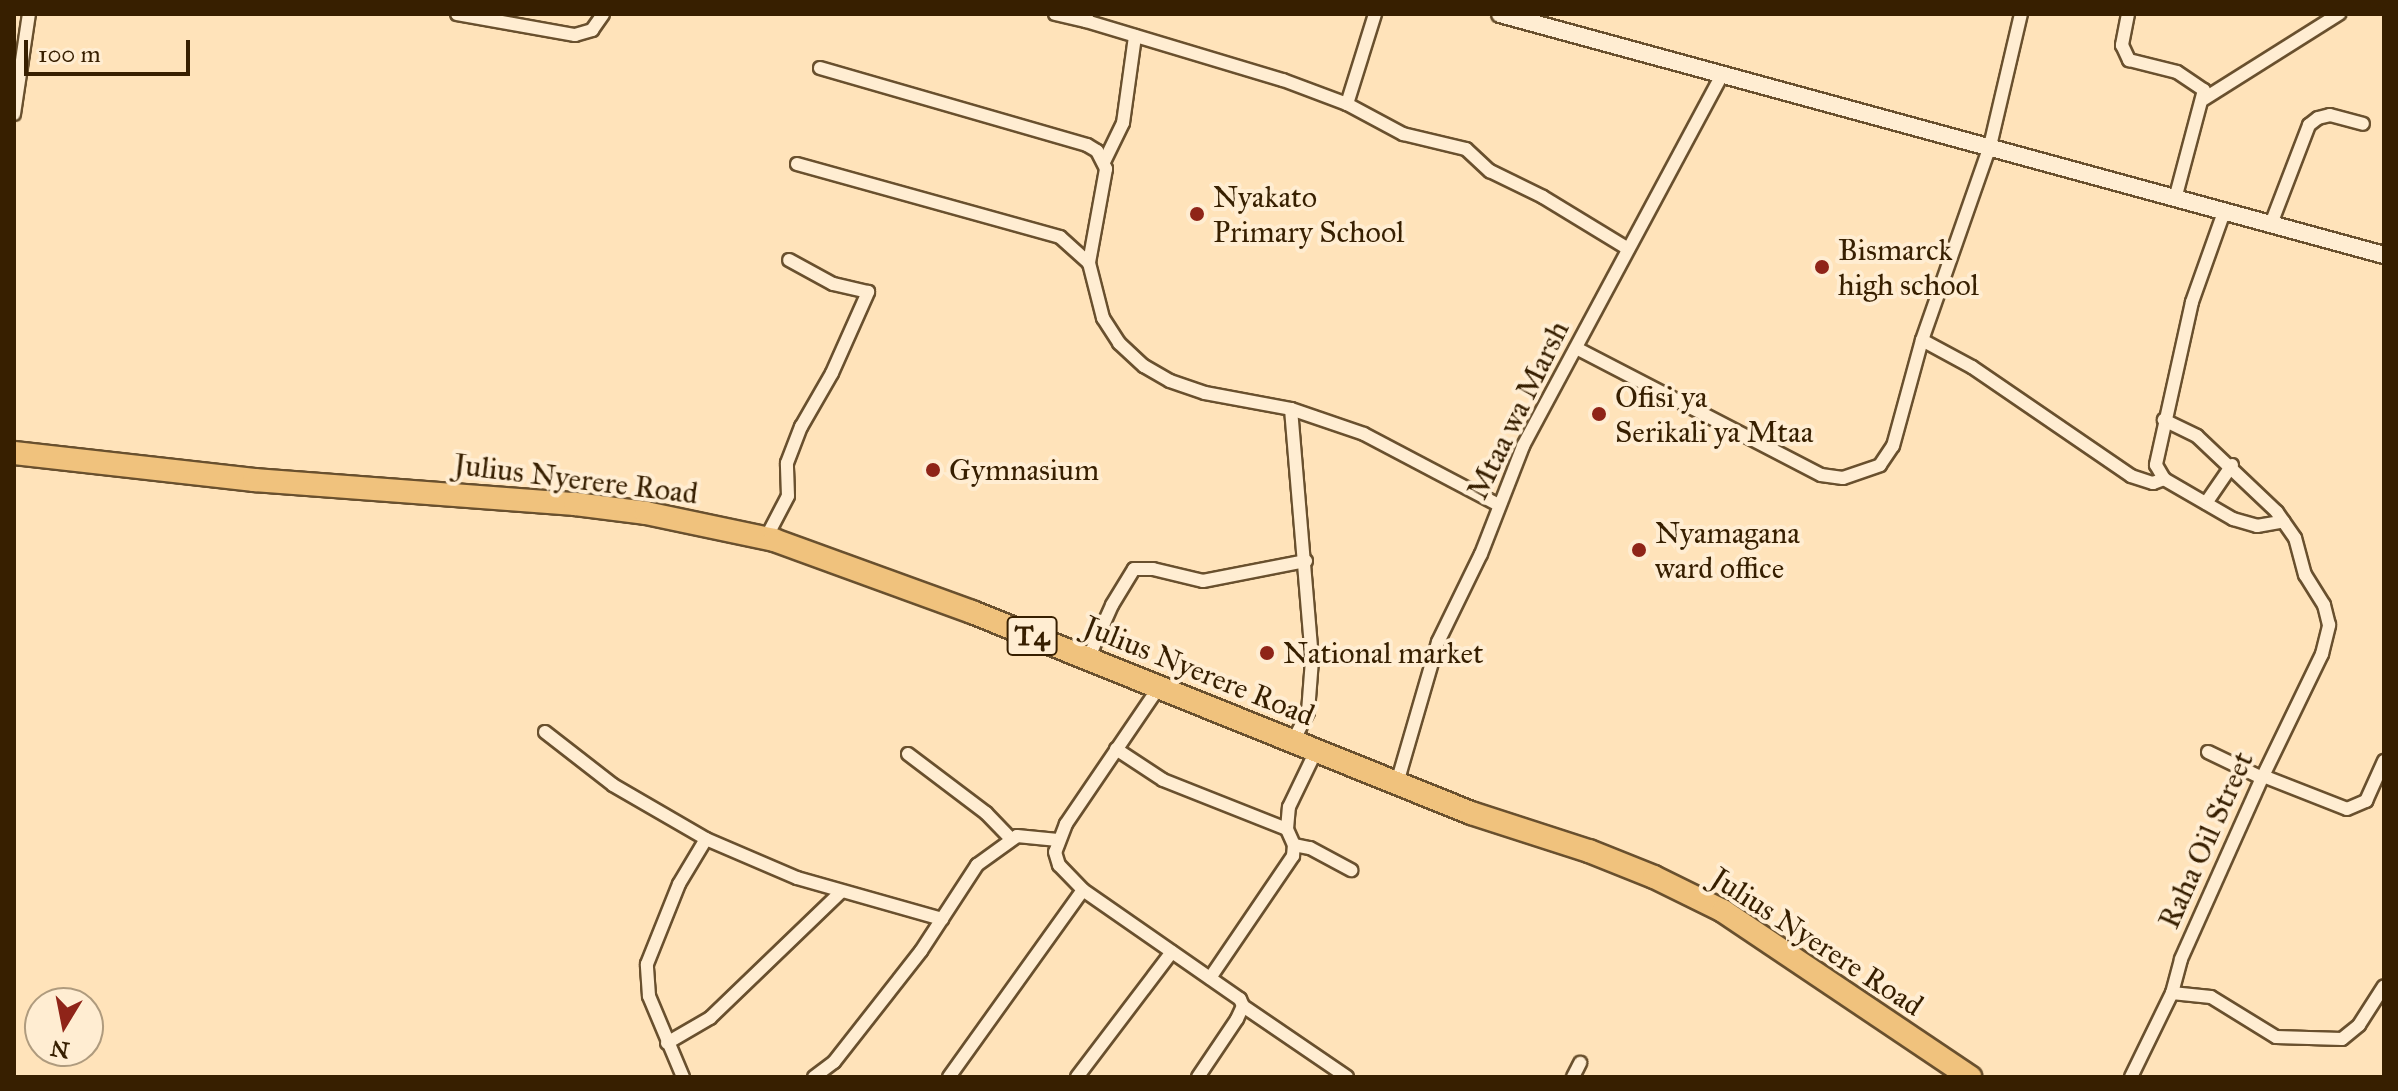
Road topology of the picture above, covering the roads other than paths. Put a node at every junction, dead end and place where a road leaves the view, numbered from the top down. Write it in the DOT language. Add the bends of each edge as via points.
graph roads {
  1 [pos="29,14"];
  2 [pos="457,14"];
  3 [pos="603,14"];
  4 [pos="1055,14"];
  5 [pos="1375,14"];
  6 [pos="1500,14"];
  7 [pos="2021,14"];
  8 [pos="2128,14"];
  9 [pos="2339,14"];
  10 [pos="1086,17"];
  11 [pos="1135,36"];
  12 [pos="820,68"];
  13 [pos="1722,75"];
  14 [pos="2204,99"];
  15 [pos="1347,104"];
  16 [pos="14,114"];
  17 [pos="2363,124"];
  18 [pos="1990,146"];
  19 [pos="1105,160"];
  20 [pos="797,164"];
  21 [pos="2175,199"];
  22 [pos="2224,212"];
  23 [pos="2271,224"];
  24 [pos="1627,248"];
  25 [pos="2384,255"];
  26 [pos="789,260"];
  27 [pos="1089,263"];
  28 [pos="1922,340"];
  29 [pos="1578,349"];
  30 [pos="1291,409"];
  31 [pos="2164,420"];
  32 [pos="14,453"];
  33 [pos="2232,466"];
  34 [pos="2164,479"];
  35 [pos="2206,503"];
  36 [pos="1497,504"];
  37 [pos="2284,521"];
  38 [pos="766,538"];
  39 [pos="1306,561"];
  40 [pos="1088,659"];
  41 [pos="1159,687"];
  42 [pos="545,732"];
  43 [pos="1293,741"];
  44 [pos="1116,749"];
  45 [pos="1316,751"];
  46 [pos="2208,752"];
  47 [pos="908,754"];
  48 [pos="2384,761"];
  49 [pos="2262,777"];
  50 [pos="1397,783"];
  51 [pos="1287,829"];
  52 [pos="706,839"];
  53 [pos="1011,839"];
  54 [pos="1058,840"];
  55 [pos="1294,845"];
  56 [pos="1351,870"];
  57 [pos="1083,890"];
  58 [pos="841,892"];
  59 [pos="942,919"];
  60 [pos="1172,952"];
  61 [pos="1210,978"];
  62 [pos="2384,986"];
  63 [pos="2172,993"];
  64 [pos="1243,1006"];
  65 [pos="667,1043"];
  66 [pos="1580,1063"];
  67 [pos="683,1077"];
  68 [pos="814,1077"];
  69 [pos="949,1077"];
  70 [pos="1077,1077"];
  71 [pos="1198,1077"];
  72 [pos="1347,1077"];
  73 [pos="1573,1077"];
  74 [pos="1970,1077"];
  75 [pos="2131,1077"];
  1 -- 16 [label="street"];
  2 -- 3 [label="street" via="575,35 592,30"];
  4 -- 10 [label="street"];
  5 -- 15 [label="street"];
  6 -- 13 [label="street"];
  7 -- 18 [label="street"];
  8 -- 14 [label="street" via="2123,53 2129,60 2187,76 2204,90"];
  9 -- 14 [label="street"];
  10 -- 11 [label="street"];
  11 -- 15 [label="street"];
  11 -- 19 [label="street" via="1123,123"];
  12 -- 19 [label="street" via="1087,145"];
  13 -- 18 [label="street"];
  13 -- 24 [label="street, Mtaa wa Marsh"];
  14 -- 21 [label="street"];
  15 -- 24 [label="street" via="1403,134 1466,149 1490,171"];
  17 -- 23 [label="street" via="2330,115 2309,125"];
  18 -- 21 [label="street"];
  18 -- 28 [label="street"];
  19 -- 27 [label="street"];
  20 -- 27 [label="street" via="1046,231"];
  21 -- 22 [label="street"];
  22 -- 23 [label="street"];
  22 -- 31 [label="street" via="2192,302"];
  23 -- 25 [label="street"];
  24 -- 29 [label="street, Mtaa wa Marsh"];
  26 -- 38 [label="street" via="833,284 868,292 801,427 787,463 788,496"];
  27 -- 30 [label="street" via="1103,318 1119,343 1144,366 1205,393"];
  28 -- 29 [label="street" via="1893,446 1880,465 1843,478 1797,465"];
  28 -- 34 [label="street" via="1972,367 2131,476 2153,483"];
  29 -- 36 [label="street, Mtaa wa Marsh"];
  30 -- 36 [label="street" via="1389,446"];
  30 -- 39 [label="street"];
  31 -- 33 [label="street" via="2186,429"];
  31 -- 34 [label="street" via="2156,465"];
  32 -- 38 [label="highway, Julius Nyerere Road / T4" via="254,480 575,504"];
  33 -- 35 [label="street"];
  33 -- 37 [label="street"];
  34 -- 35 [label="street"];
  35 -- 37 [label="street" via="2246,524"];
  36 -- 50 [label="street, Mtaa wa Marsh" via="1481,554 1438,642"];
  37 -- 49 [label="street, Raha Oil Street" via="2329,625 2322,654"];
  38 -- 40 [label="highway, Julius Nyerere Road / T4"];
  39 -- 40 [label="street" via="1203,581 1134,569"];
  39 -- 43 [label="street" via="1312,636 1308,712"];
  40 -- 41 [label="highway, Julius Nyerere Road / T4"];
  41 -- 43 [label="highway, Julius Nyerere Road / T4"];
  41 -- 44 [label="street"];
  42 -- 52 [label="street" via="613,785"];
  43 -- 45 [label="highway, Julius Nyerere Road / T4"];
  44 -- 51 [label="street" via="1163,780"];
  44 -- 54 [label="street"];
  45 -- 50 [label="highway, Julius Nyerere Road / T4"];
  45 -- 51 [label="street" via="1289,807"];
  46 -- 49 [label="street"];
  47 -- 53 [label="street" via="986,813"];
  48 -- 49 [label="street" via="2366,801 2347,809"];
  49 -- 63 [label="street, Raha Oil Street" via="2181,959"];
  50 -- 74 [label="highway, Julius Nyerere Road / T4" via="1589,851 1723,911"];
  51 -- 55 [label="street"];
  52 -- 58 [label="street"];
  52 -- 65 [label="street" via="679,884 647,964 649,996"];
  53 -- 54 [label="street" via="1021,835"];
  53 -- 59 [label="street" via="977,865"];
  54 -- 57 [label="street" via="1059,865"];
  55 -- 56 [label="street"];
  55 -- 61 [label="street" via="1286,868"];
  57 -- 60 [label="street"];
  57 -- 69 [label="street"];
  58 -- 59 [label="street"];
  58 -- 65 [label="street" via="721,1009"];
  59 -- 68 [label="street" via="845,1048"];
  60 -- 61 [label="street"];
  60 -- 70 [label="street"];
  61 -- 64 [label="street"];
  62 -- 63 [label="street" via="2359,1025 2342,1039 2276,1037 2211,997"];
  63 -- 75 [label="street, Raha Oil Street"];
  64 -- 71 [label="street"];
  64 -- 72 [label="street"];
  65 -- 67 [label="street"];
  66 -- 73 [label="street"];
}
